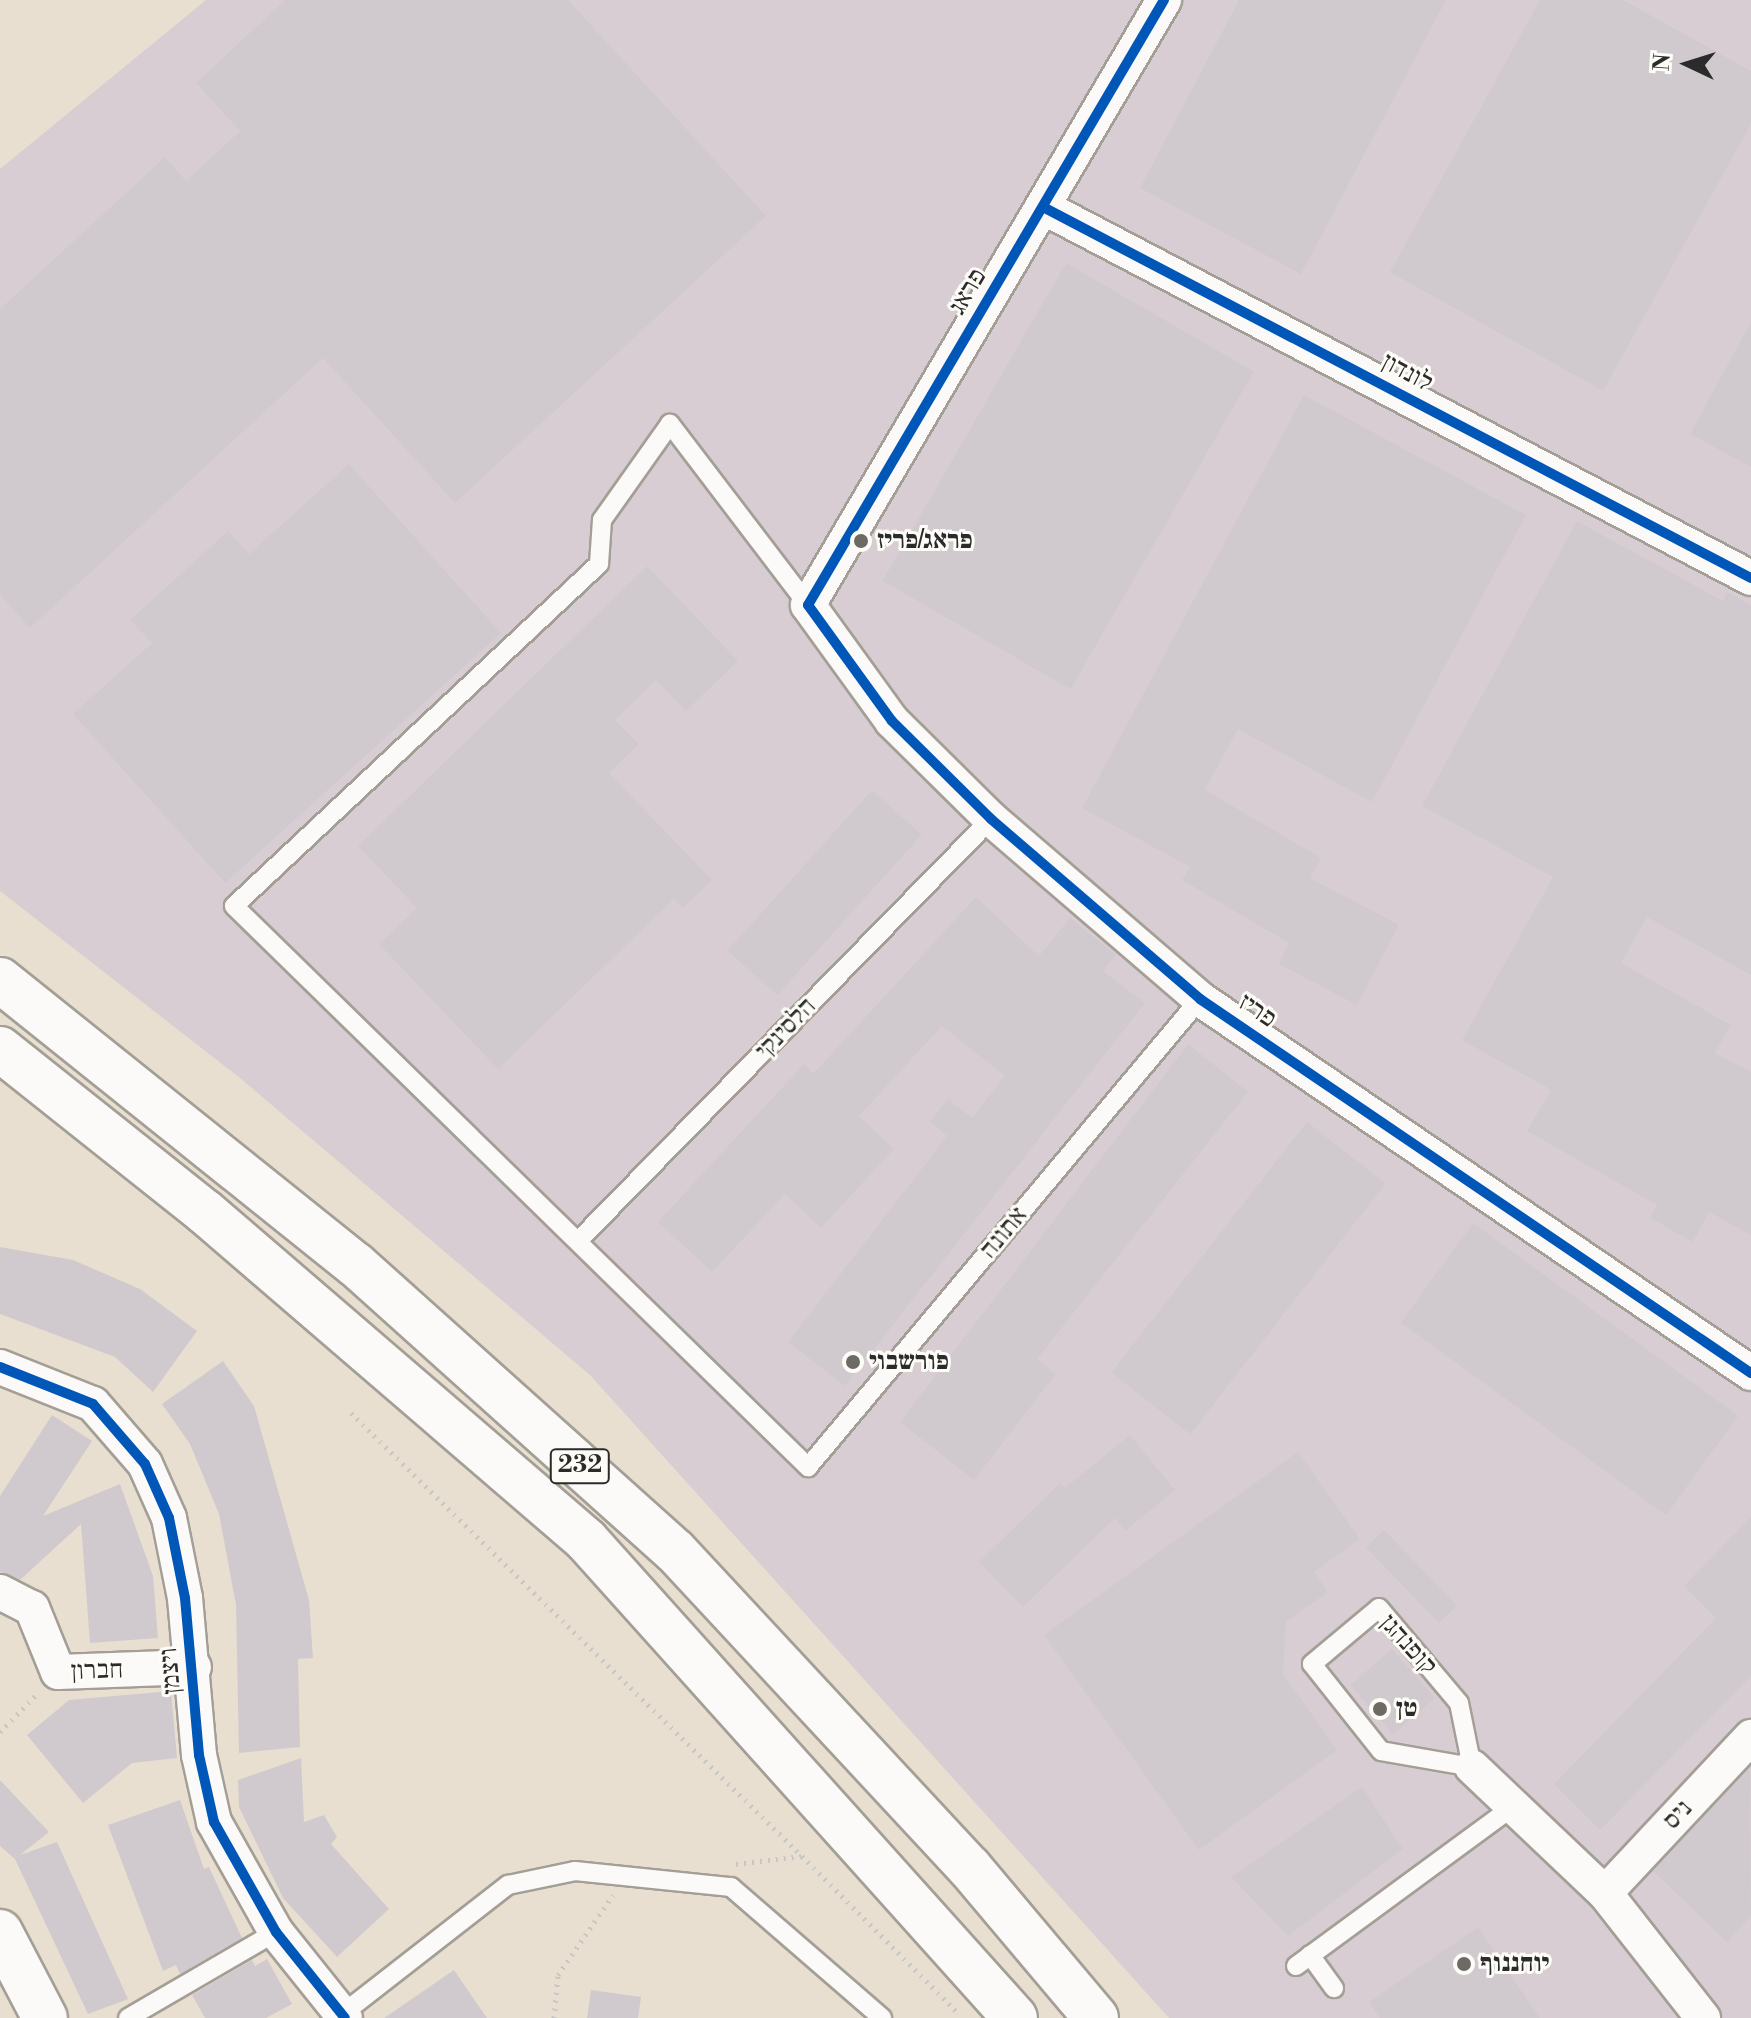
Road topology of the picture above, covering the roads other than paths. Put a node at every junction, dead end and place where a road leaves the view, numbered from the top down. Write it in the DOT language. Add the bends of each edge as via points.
graph roads {
  1 [pos="1164,0"];
  2 [pos="1043,207"];
  3 [pos="1751,578"];
  4 [pos="808,605"];
  5 [pos="991,819"];
  6 [pos="0,980"];
  7 [pos="1200,999"];
  8 [pos="0,1049"];
  9 [pos="580,1239"];
  10 [pos="0,1367"];
  11 [pos="1751,1373"];
  12 [pos="0,1592"];
  13 [pos="194,1667"];
  14 [pos="1751,1737"];
  15 [pos="1472,1767"];
  16 [pos="1515,1805"];
  17 [pos="1605,1893"];
  18 [pos="0,1932"];
  19 [pos="276,1932"];
  20 [pos="1334,1988"];
  21 [pos="341,2017"];
  22 [pos="45,2018"];
  23 [pos="128,2018"];
  24 [pos="882,2018"];
  25 [pos="1015,2018"];
  26 [pos="1096,2018"];
  27 [pos="1703,2018"];
  1 -- 2 [label="street, פראג"];
  2 -- 3 [label="street, לונדון"];
  2 -- 4 [label="street, פראג"];
  4 -- 5 [label="street, פריז" via="892,721"];
  4 -- 9 [label="lane" via="670,424 602,520 599,564 234,906"];
  5 -- 7 [label="street, פריז"];
  5 -- 9 [label="lane, הלסינקי"];
  6 -- 26 [label="main road, 232" via="356,1265 675,1551 969,1867"];
  7 -- 9 [label="lane, אתונה" via="808,1467"];
  7 -- 11 [label="street, פריז"];
  8 -- 25 [label="main road, 232" via="205,1212 586,1540"];
  10 -- 13 [label="street, ויצמן" via="93,1404 145,1464 169,1518"];
  12 -- 13 [label="street, חברון" via="32,1608 58,1672"];
  13 -- 19 [label="street, ויצמן" via="199,1755 214,1822"];
  14 -- 17 [label="street, ניס"];
  15 -- 15 [label="lane, קופנהגן" via="1459,1703 1379,1608 1312,1664 1381,1751"];
  15 -- 16 [label="street"];
  16 -- 17 [label="street"];
  16 -- 20 [label="lane" via="1303,1961"];
  17 -- 27 [label="street"];
  18 -- 22 [label="main road"];
  19 -- 21 [label="street, ויצמן"];
  19 -- 23 [label="lane"];
  21 -- 24 [label="lane" via="508,1885 575,1871 731,1887"];
}
